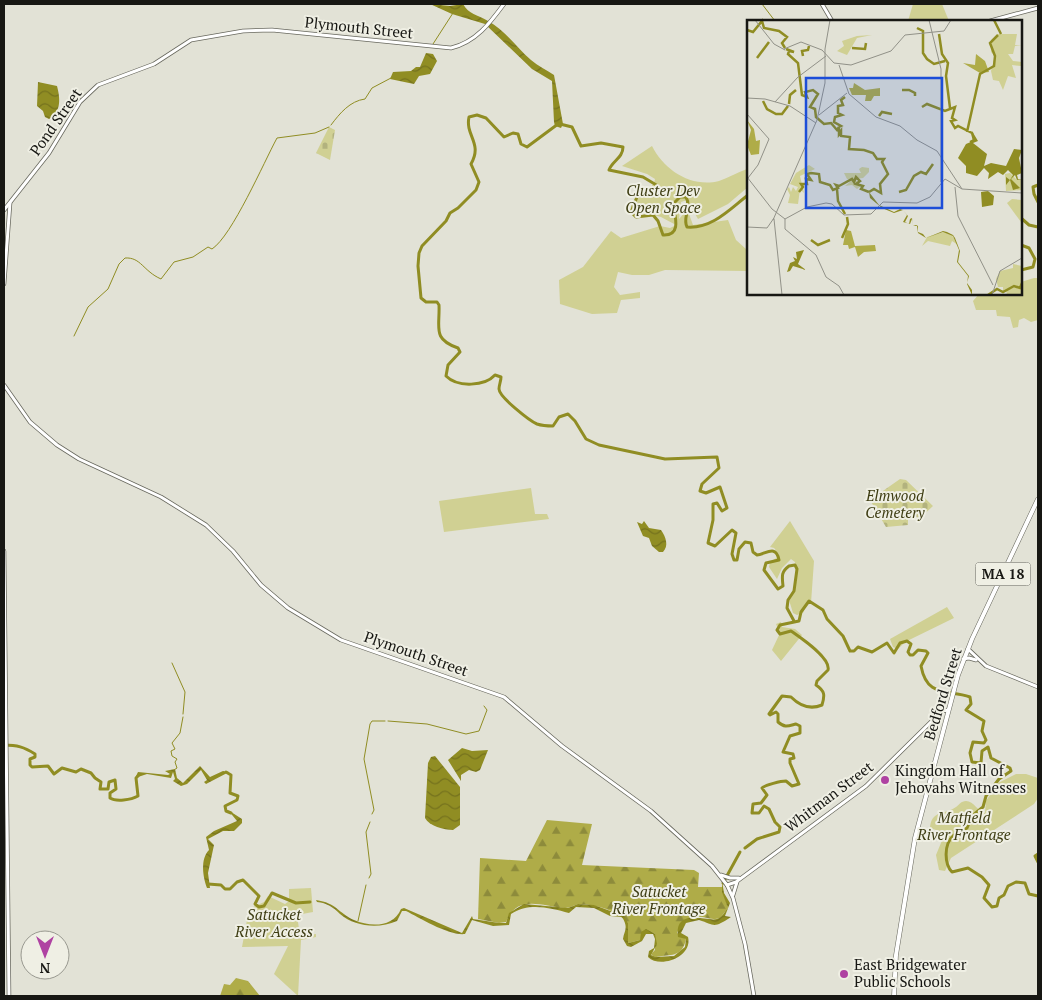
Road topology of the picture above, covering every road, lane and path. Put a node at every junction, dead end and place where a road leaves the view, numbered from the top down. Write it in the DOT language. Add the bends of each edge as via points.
graph roads {
  1 [pos="504,4"];
  2 [pos="822,4"];
  3 [pos="1038,8"];
  4 [pos="831,20"];
  5 [pos="994,20"];
  6 [pos="194,39"];
  7 [pos="10,202"];
  8 [pos="4,210"];
  9 [pos="4,284"];
  10 [pos="4,385"];
  11 [pos="1038,499"];
  12 [pos="4,551"];
  13 [pos="968,649"];
  14 [pos="963,660"];
  15 [pos="981,663"];
  16 [pos="1038,687"];
  17 [pos="948,710"];
  18 [pos="740,877"];
  19 [pos="725,878"];
  20 [pos="727,884"];
  21 [pos="734,898"];
  22 [pos="9,996"];
  23 [pos="754,996"];
  24 [pos="894,996"];
  1 -- 6 [label="main road, Plymouth Street" via="487,27 469,41 448,48 277,30"];
  2 -- 4 [label="main road"];
  3 -- 5 [label="main road"];
  6 -- 7 [label="main road, Pond Street" via="154,64 108,79 92,89"];
  7 -- 8 [label="main road, Pond Street"];
  7 -- 9 [label="main road"];
  10 -- 19 [label="main road, Plymouth Street" via="27,418 52,442 197,518 222,539 273,597 318,627 346,642 509,700 562,746 659,817"];
  11 -- 13 [label="main road, Bedford Street / MA 18"];
  12 -- 22 [label="main road"];
  13 -- 14 [label="main road, Bedford Street / MA 18"];
  13 -- 15 [label="main road"];
  14 -- 15 [label="main road" via="972,658"];
  14 -- 17 [label="main road, Bedford Street / MA 18"];
  15 -- 16 [label="main road"];
  17 -- 18 [label="main road, Whitman Street" via="942,711 863,788"];
  17 -- 24 [label="main road, Bedford Street / MA 18" via="915,838 896,959"];
  18 -- 19 [label="main road"];
  18 -- 20 [label="main road, Whitman Street"];
  18 -- 21 [label="main road" via="734,888"];
  19 -- 20 [label="main road, Plymouth Street"];
  20 -- 21 [label="main road, Plymouth Street"];
  21 -- 23 [label="main road, Plymouth Street"];
}
